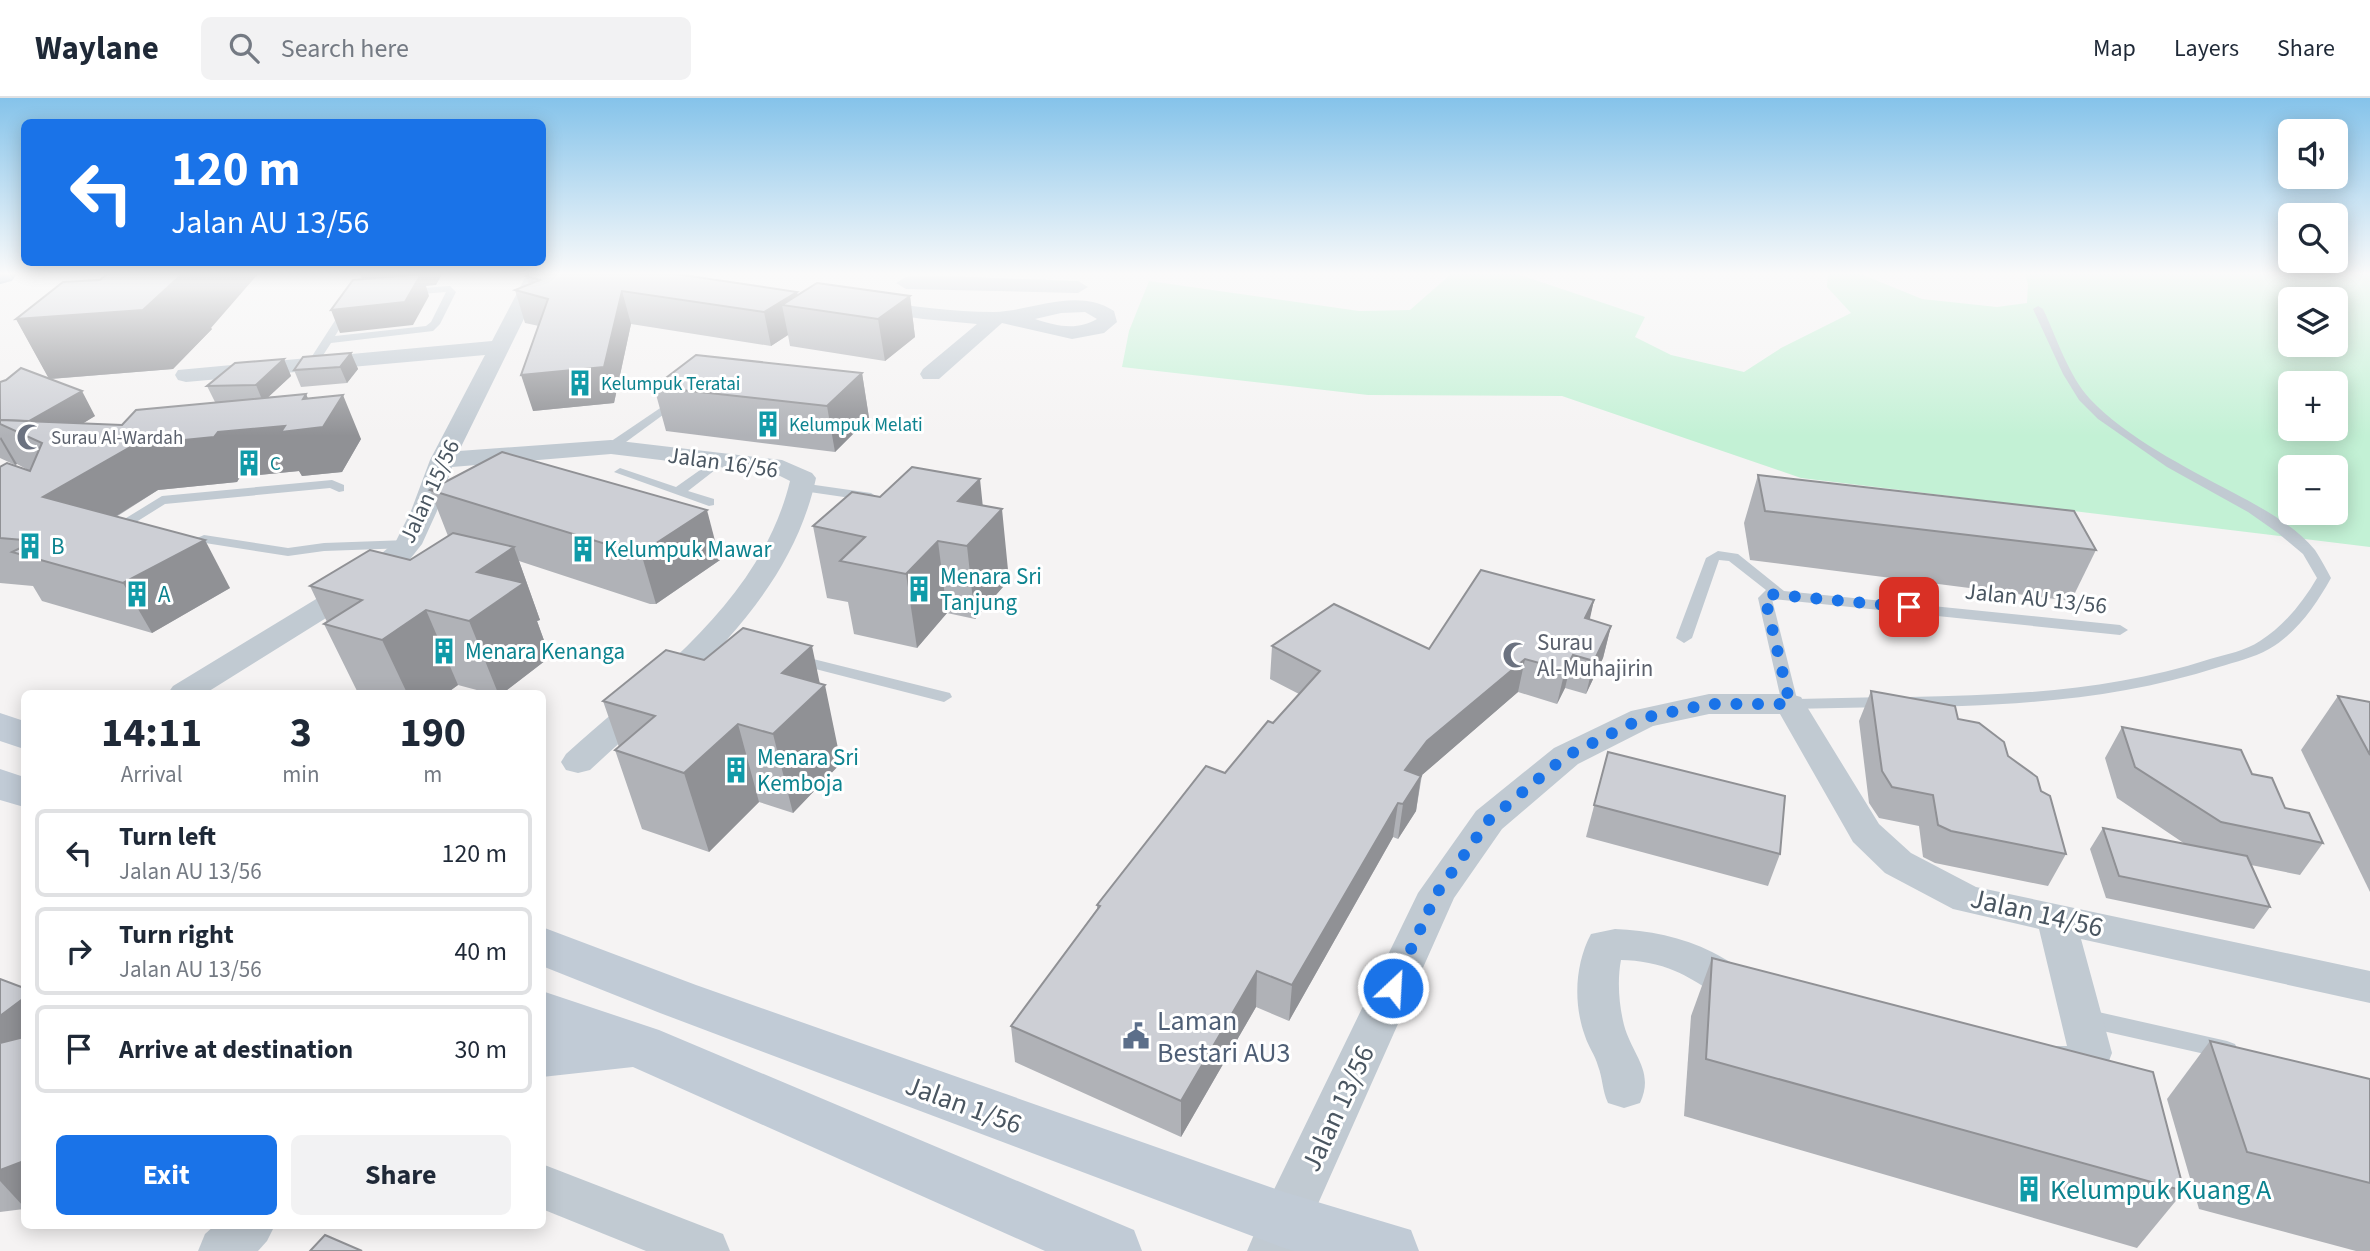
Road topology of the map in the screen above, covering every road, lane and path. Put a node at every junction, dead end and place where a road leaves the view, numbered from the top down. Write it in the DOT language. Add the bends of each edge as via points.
graph roads {
  1 [pos="335,328"];
  2 [pos="430,328"];
  3 [pos="510,328"];
  4 [pos="990,328"];
  5 [pos="2046,328"];
  6 [pos="327,340"];
  7 [pos="500,347"];
  8 [pos="312,364"];
  9 [pos="931,374"];
  10 [pos="186,375"];
  11 [pos="693,389"];
  12 [pos="615,459"];
  13 [pos="442,460"];
  14 [pos="720,460"];
  15 [pos="801,487"];
  16 [pos="339,488"];
  17 [pos="679,491"];
  18 [pos="888,500"];
  19 [pos="709,502"];
  20 [pos="105,543"];
  21 [pos="408,544"];
  22 [pos="174,551"];
  23 [pos="1778,593"];
  24 [pos="2120,631"];
  25 [pos="1684,638"];
  26 [pos="777,656"];
  27 [pos="189,690"];
  28 [pos="944,696"];
  29 [pos="1790,704"];
  30 [pos="0,726"];
  31 [pos="21,735"];
  32 [pos="578,762"];
  33 [pos="2056,918"];
  34 [pos="546,948"];
  35 [pos="2370,987"];
  36 [pos="1790,998"];
  37 [pos="546,1013"];
  38 [pos="2083,1018"];
  39 [pos="640,1046"];
  40 [pos="546,1055"];
  41 [pos="2021,1055"];
  42 [pos="2252,1055"];
  43 [pos="1624,1089"];
  44 [pos="546,1188"];
  45 [pos="246,1229"];
  46 [pos="1278,1236"];
  47 [pos="223,1251"];
  48 [pos="705,1251"];
  49 [pos="1112,1251"];
  50 [pos="1389,1251"];
  1 -- 6 [label="lane"];
  2 -- 6 [label="lane"];
  3 -- 7 [label="street, Jalan 15/56"];
  4 -- 9 [label="street"];
  5 -- 29 [label="lane" via="2067,374 2102,417 2171,464 2253,509 2309,552 2324,578 2314,597 2261,647 2176,676 2112,690 2047,698"];
  6 -- 8 [label="lane"];
  7 -- 8 [label="street"];
  7 -- 13 [label="street, Jalan 15/56"];
  8 -- 10 [label="street"];
  11 -- 12 [label="lane"];
  12 -- 13 [label="street, Jalan 16/56"];
  12 -- 14 [label="street, Jalan 16/56"];
  12 -- 17 [label="lane"];
  13 -- 21 [label="street, Jalan 15/56"];
  14 -- 15 [label="street, Jalan 16/56" via="782,467 803,478"];
  14 -- 17 [label="lane"];
  15 -- 18 [label="lane"];
  15 -- 32 [label="street, Jalan 16/56" via="796,509 765,572 719,641"];
  16 -- 20 [label="lane" via="332,484 162,500"];
  17 -- 19 [label="lane"];
  21 -- 22 [label="lane" via="288,552 204,539"];
  21 -- 27 [label="street, Jalan 15/56" via="369,579"];
  23 -- 24 [label="lane, Jalan AU 13/56"];
  23 -- 25 [label="lane" via="1732,557 1718,555"];
  23 -- 29 [label="lane" via="1765,598"];
  26 -- 28 [label="lane"];
  29 -- 33 [label="street, Jalan 14/56" via="1866,833 1898,863 1967,899"];
  29 -- 46 [label="street, Jalan 13/56" via="1709,704 1643,718 1566,756 1489,820 1437,893"];
  30 -- 31 [label="main road"];
  33 -- 35 [label="street, Jalan 14/56"];
  33 -- 38 [label="street"];
  34 -- 46 [label="main road, Jalan 1/56"];
  36 -- 43 [label="street" via="1736,985 1682,957 1616,943 1605,945 1599,959 1599,990 1606,1036 1623,1065"];
  37 -- 39 [label="main road"];
  38 -- 41 [label="street" via="2090,1053 2086,1066"];
  38 -- 42 [label="lane"];
  39 -- 40 [label="main road"];
  39 -- 49 [label="main road"];
  44 -- 48 [label="street"];
  45 -- 47 [label="street"];
  46 -- 50 [label="main road, Jalan 1/56"];
}
